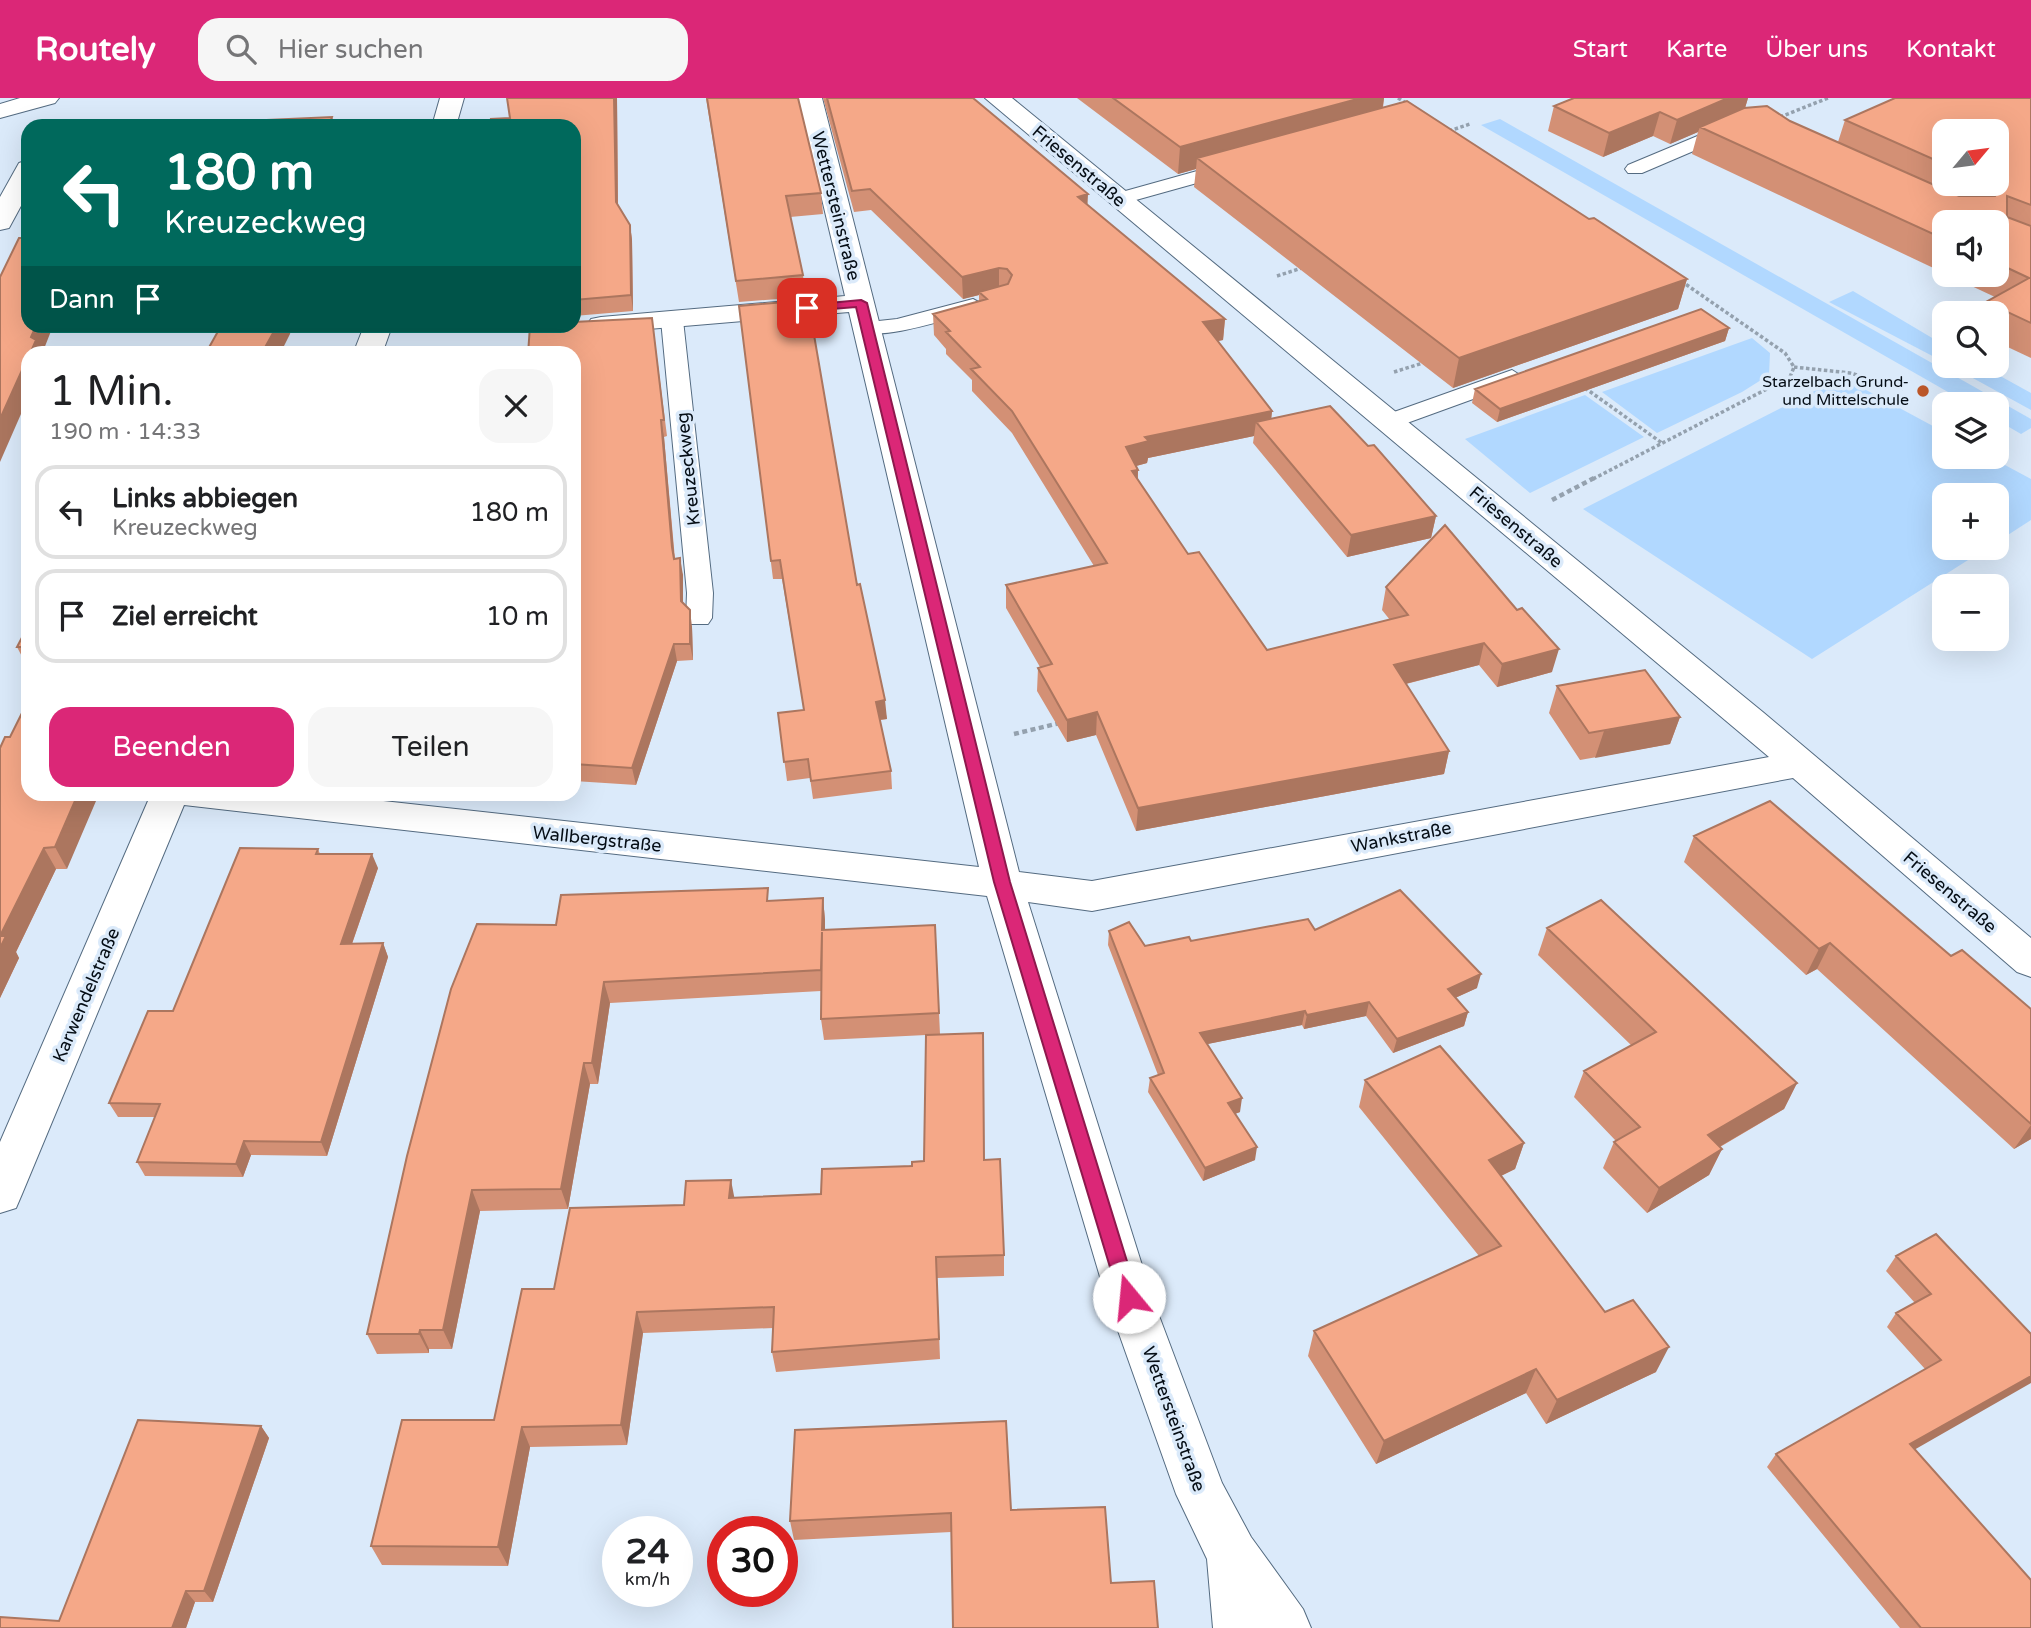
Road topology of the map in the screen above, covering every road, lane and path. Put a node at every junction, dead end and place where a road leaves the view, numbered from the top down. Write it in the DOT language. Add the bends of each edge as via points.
graph roads {
  1 [pos="452,98"];
  2 [pos="810,98"];
  3 [pos="997,98"];
  4 [pos="1398,98"];
  5 [pos="1828,98"];
  6 [pos="56,104"];
  7 [pos="0,111"];
  8 [pos="1418,111"];
  9 [pos="445,119"];
  10 [pos="1438,124"];
  11 [pos="1470,124"];
  12 [pos="1763,124"];
  13 [pos="1448,131"];
  14 [pos="1460,138"];
  15 [pos="1248,163"];
  16 [pos="1635,169"];
  17 [pos="21,182"];
  18 [pos="1118,199"];
  19 [pos="0,222"];
  20 [pos="1310,265"];
  21 [pos="1676,278"];
  22 [pos="1229,290"];
  23 [pos="999,298"];
  24 [pos="864,316"];
  25 [pos="672,320"];
  26 [pos="581,327"];
  27 [pos="461,333"];
  28 [pos="374,337"];
  29 [pos="1430,360"];
  30 [pos="1550,363"];
  31 [pos="1794,367"];
  32 [pos="1347,388"];
  33 [pos="1904,389"];
  34 [pos="1388,422"];
  35 [pos="1662,443"];
  36 [pos="1506,520"];
  37 [pos="699,618"];
  38 [pos="1061,723"];
  39 [pos="969,744"];
  40 [pos="1800,764"];
  41 [pos="167,801"];
  42 [pos="256,801"];
  43 [pos="1002,882"];
  44 [pos="2031,961"];
  45 [pos="0,1194"];
  46 [pos="1233,1555"];
  47 [pos="1240,1628"];
  48 [pos="1284,1628"];
  1 -- 9 [label="street"];
  2 -- 24 [label="street, Wettersteinstraße"];
  3 -- 18 [label="street, Friesenstraße"];
  4 -- 8 [label="path"];
  5 -- 12 [label="path"];
  6 -- 7 [label="street"];
  10 -- 13 [label="path"];
  11 -- 13 [label="path"];
  12 -- 16 [label="lane" via="1731,128"];
  13 -- 14 [label="path"];
  15 -- 18 [label="lane"];
  17 -- 19 [label="street"];
  18 -- 22 [label="street, Friesenstraße"];
  20 -- 22 [label="path"];
  21 -- 31 [label="path" via="1756,330 1785,353"];
  22 -- 32 [label="street, Friesenstraße"];
  23 -- 24 [label="lane" via="898,325"];
  24 -- 25 [label="street"];
  24 -- 39 [label="street, Wettersteinstraße"];
  25 -- 26 [label="street"];
  25 -- 37 [label="lane, Kreuzeckweg"];
  27 -- 28 [label="path"];
  29 -- 32 [label="path"];
  30 -- 34 [label="lane"];
  30 -- 35 [label="path"];
  31 -- 33 [label="path" via="1850,373"];
  31 -- 35 [label="path" via="1790,377"];
  32 -- 34 [label="street, Friesenstraße"];
  34 -- 36 [label="street, Friesenstraße"];
  35 -- 36 [label="path"];
  36 -- 40 [label="street, Friesenstraße"];
  38 -- 39 [label="path"];
  39 -- 43 [label="street, Wettersteinstraße"];
  40 -- 43 [label="street, Wankstraße" via="1092,896"];
  40 -- 44 [label="street, Friesenstraße"];
  41 -- 45 [label="street, Karwendelstraße"];
  42 -- 43 [label="street, Wallbergstraße"];
  43 -- 46 [label="street, Wettersteinstraße" via="1129,1297 1201,1494"];
  46 -- 47 [label="street"];
  46 -- 48 [label="street, Wettersteinstraße"];
}
